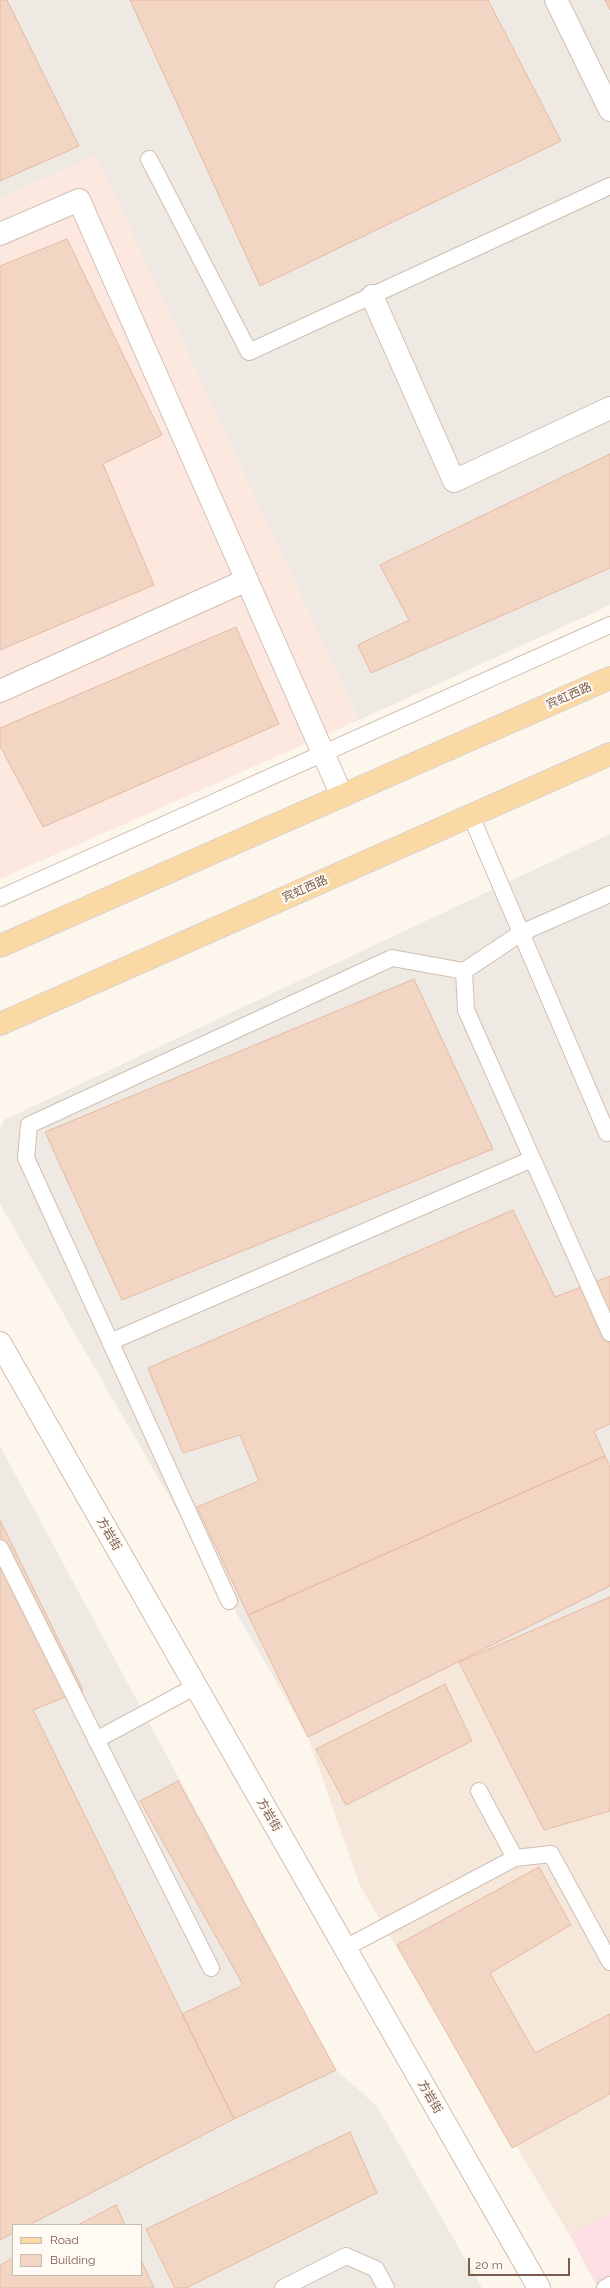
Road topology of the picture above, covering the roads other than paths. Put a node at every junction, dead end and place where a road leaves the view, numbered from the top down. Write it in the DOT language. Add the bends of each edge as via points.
graph roads {
  1 [pos="556,0"];
  2 [pos="610,110"];
  3 [pos="149,159"];
  4 [pos="610,186"];
  5 [pos="0,234"];
  6 [pos="372,296"];
  7 [pos="610,408"];
  8 [pos="248,580"];
  9 [pos="610,625"];
  10 [pos="610,678"];
  11 [pos="0,691"];
  12 [pos="324,752"];
  13 [pos="610,754"];
  14 [pos="342,796"];
  15 [pos="471,816"];
  16 [pos="610,894"];
  17 [pos="0,898"];
  18 [pos="521,933"];
  19 [pos="0,946"];
  20 [pos="464,972"];
  21 [pos="0,1024"];
  22 [pos="610,1131"];
  23 [pos="532,1159"];
  24 [pos="610,1333"];
  25 [pos="110,1342"];
  26 [pos="0,1343"];
  27 [pos="0,1548"];
  28 [pos="229,1601"];
  29 [pos="196,1686"];
  30 [pos="96,1740"];
  31 [pos="479,1791"];
  32 [pos="515,1858"];
  33 [pos="345,1948"];
  34 [pos="610,1962"];
  35 [pos="211,1968"];
  36 [pos="610,2285"];
  37 [pos="283,2288"];
  38 [pos="386,2288"];
  39 [pos="539,2288"];
  40 [pos="605,2288"];
  1 -- 2 [label="street"];
  3 -- 6 [label="lane" via="249,352"];
  4 -- 6 [label="lane"];
  5 -- 8 [label="street" via="79,200"];
  6 -- 7 [label="street" via="454,481"];
  8 -- 11 [label="street"];
  8 -- 12 [label="street"];
  9 -- 12 [label="lane"];
  10 -- 14 [label="main road, 宾虹西路"];
  12 -- 14 [label="street"];
  12 -- 17 [label="lane"];
  13 -- 15 [label="main road, 宾虹西路"];
  14 -- 19 [label="main road, 宾虹西路"];
  15 -- 18 [label="lane"];
  15 -- 21 [label="main road, 宾虹西路"];
  16 -- 18 [label="lane"];
  18 -- 20 [label="lane"];
  18 -- 22 [label="lane" via="607,1133"];
  20 -- 23 [label="lane" via="466,1010"];
  20 -- 25 [label="lane" via="392,958 29,1125 26,1158"];
  23 -- 24 [label="lane"];
  23 -- 25 [label="lane"];
  25 -- 28 [label="lane"];
  26 -- 29 [label="street, 方岩街"];
  27 -- 30 [label="lane"];
  29 -- 30 [label="lane"];
  29 -- 33 [label="street, 方岩街"];
  30 -- 35 [label="lane"];
  31 -- 32 [label="lane"];
  32 -- 33 [label="lane"];
  32 -- 34 [label="lane" via="551,1854"];
  33 -- 39 [label="street, 方岩街"];
  36 -- 40 [label="lane"];
  37 -- 38 [label="lane" via="346,2256 376,2269"];
}
